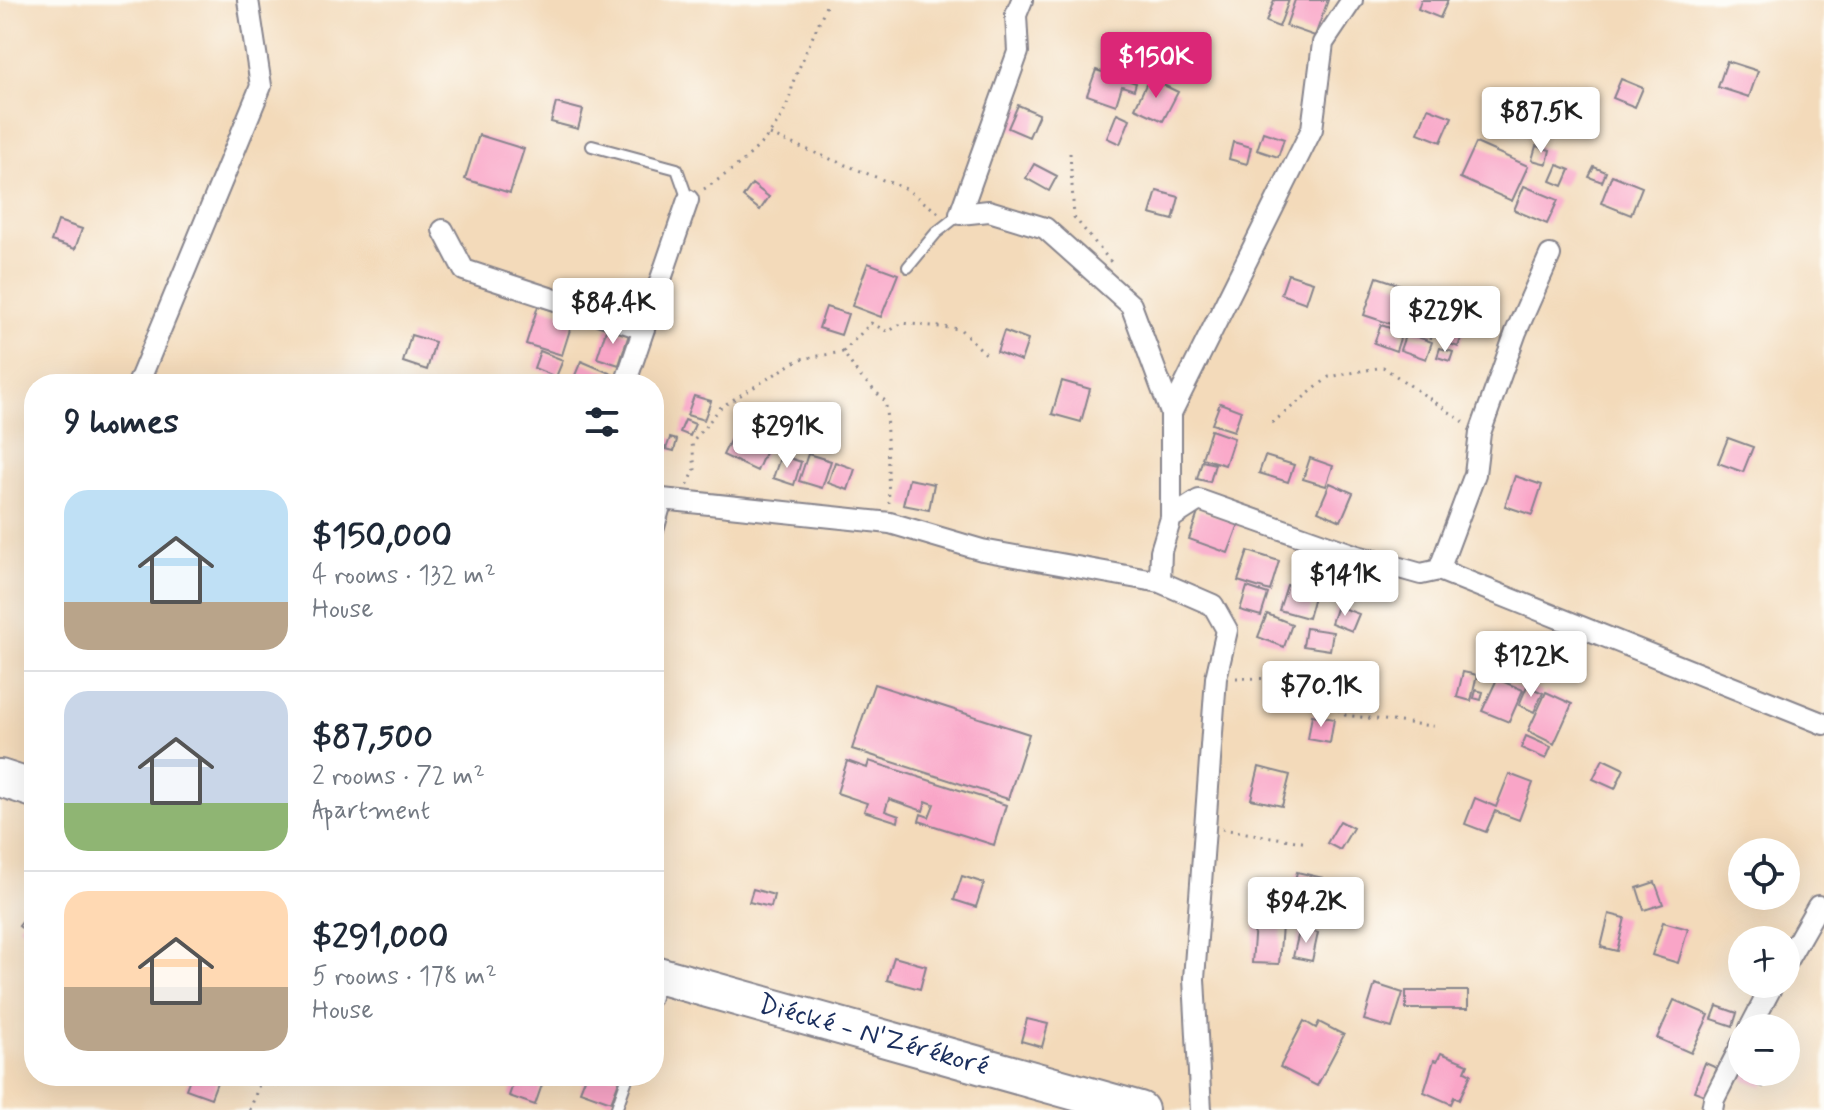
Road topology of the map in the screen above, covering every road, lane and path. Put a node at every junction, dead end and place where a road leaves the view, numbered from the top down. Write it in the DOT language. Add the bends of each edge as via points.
graph roads {
  1 [pos="248,0"];
  2 [pos="1022,0"];
  3 [pos="1352,0"];
  4 [pos="826,6"];
  5 [pos="769,135"];
  6 [pos="592,146"];
  7 [pos="1070,153"];
  8 [pos="688,200"];
  9 [pos="960,214"];
  10 [pos="443,230"];
  11 [pos="1550,255"];
  12 [pos="908,267"];
  13 [pos="1114,269"];
  14 [pos="644,329"];
  15 [pos="843,352"];
  16 [pos="986,354"];
  17 [pos="142,374"];
  18 [pos="628,374"];
  19 [pos="1171,413"];
  20 [pos="1272,423"];
  21 [pos="1480,433"];
  22 [pos="665,499"];
  23 [pos="1171,518"];
  24 [pos="890,523"];
  25 [pos="1439,570"];
  26 [pos="1160,582"];
  27 [pos="1216,678"];
  28 [pos="1824,724"];
  29 [pos="1439,727"];
  30 [pos="0,778"];
  31 [pos="24,786"];
  32 [pos="1207,827"];
  33 [pos="1308,843"];
  34 [pos="1818,906"];
  35 [pos="1800,938"];
  36 [pos="664,986"];
  37 [pos="1728,1072"];
  38 [pos="258,1086"];
  39 [pos="624,1086"];
  40 [pos="1125,1108"];
  41 [pos="250,1110"];
  42 [pos="616,1110"];
  43 [pos="1201,1110"];
  44 [pos="1712,1110"];
  1 -- 17 [label="street" via="261,86"];
  2 -- 9 [label="street" via="1016,15 1018,52"];
  3 -- 19 [label="street" via="1323,43 1312,129"];
  4 -- 5 [label="path"];
  5 -- 8 [label="path" via="736,168"];
  5 -- 9 [label="path" via="906,189 941,214"];
  6 -- 8 [label="lane" via="677,169"];
  7 -- 13 [label="path" via="1074,217"];
  8 -- 14 [label="street"];
  9 -- 12 [label="lane"];
  9 -- 19 [label="street" via="989,211 1045,228 1131,305"];
  10 -- 14 [label="street" via="464,270"];
  11 -- 21 [label="street"];
  14 -- 18 [label="street"];
  15 -- 16 [label="path" via="871,323 888,332 902,323 960,329"];
  15 -- 22 [label="path" via="800,359 721,407 692,443 695,469"];
  15 -- 24 [label="path" via="886,402"];
  19 -- 23 [label="street"];
  20 -- 21 [label="path" via="1329,377 1383,367"];
  21 -- 25 [label="street" via="1475,474"];
  22 -- 24 [label="street"];
  23 -- 25 [label="street" via="1199,500 1357,556 1421,574"];
  23 -- 26 [label="street" via="1161,551"];
  24 -- 26 [label="street" via="982,550"];
  25 -- 28 [label="street"];
  26 -- 27 [label="street" via="1213,605 1227,630"];
  27 -- 29 [label="path" via="1307,684 1345,715"];
  27 -- 32 [label="street"];
  30 -- 31 [label="highway"];
  32 -- 33 [label="path"];
  32 -- 43 [label="street" via="1194,979"];
  34 -- 35 [label="street"];
  36 -- 40 [label="highway, Diécké - N'Zérékoré"];
  37 -- 44 [label="street"];
  38 -- 41 [label="path"];
  39 -- 42 [label="lane"];
}
